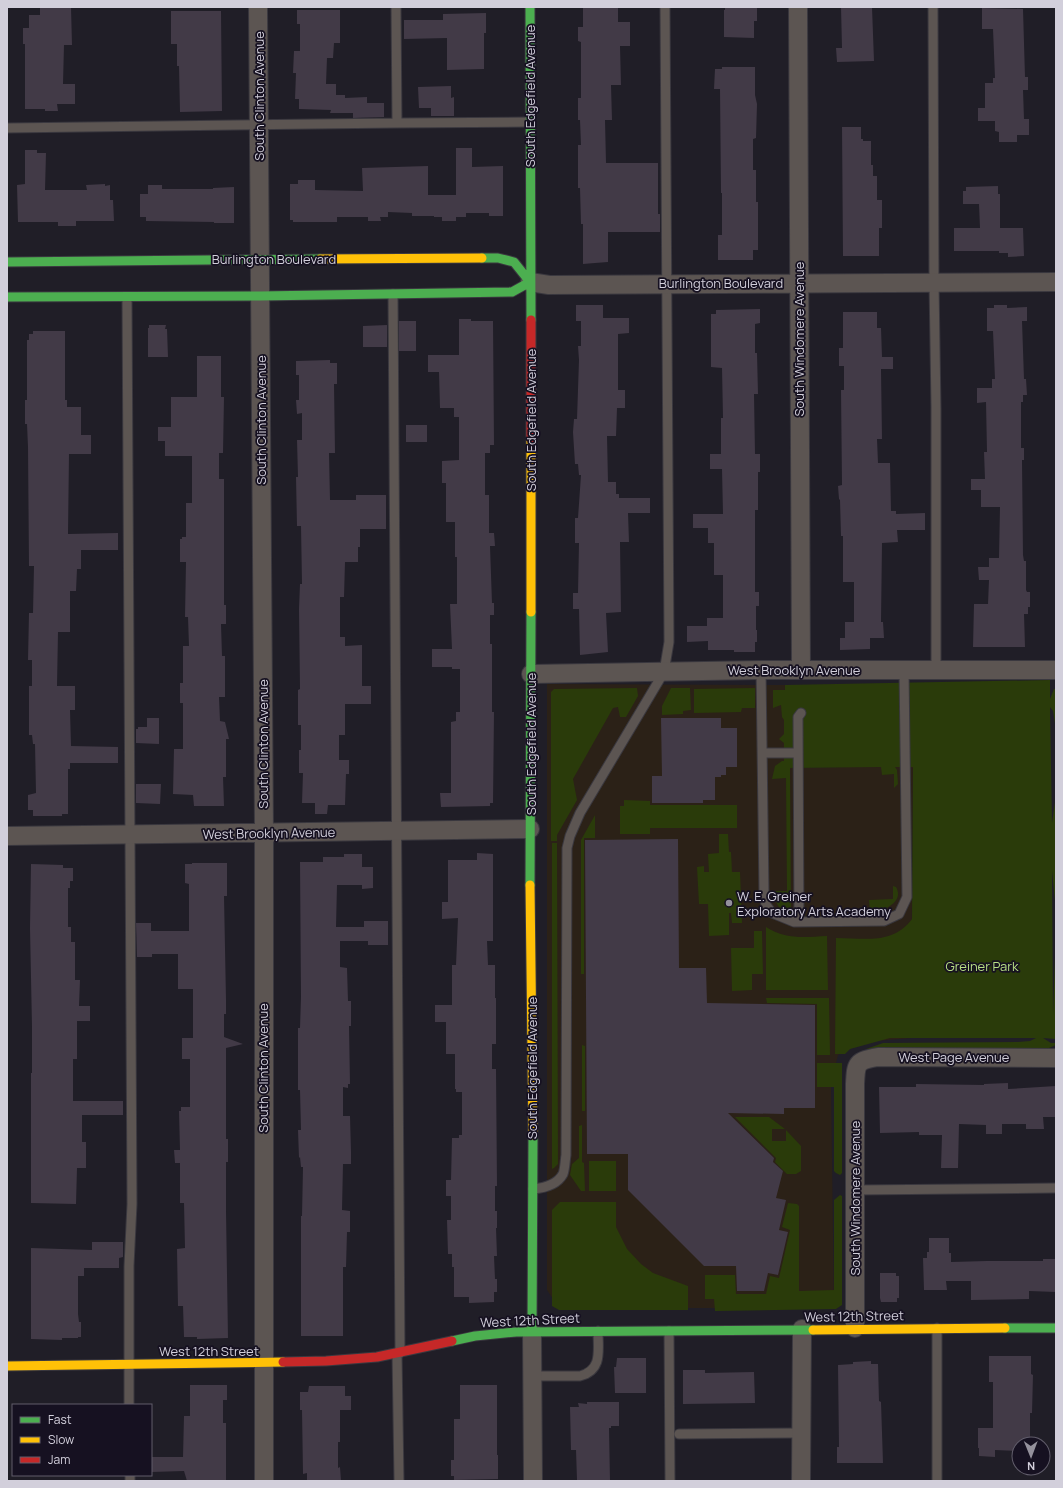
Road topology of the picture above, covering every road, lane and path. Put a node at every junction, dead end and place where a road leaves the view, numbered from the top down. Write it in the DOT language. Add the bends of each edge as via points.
graph roads {
  1 [pos="258,7"];
  2 [pos="396,7"];
  3 [pos="530,7"];
  4 [pos="665,7"];
  5 [pos="798,7"];
  6 [pos="933,7"];
  7 [pos="530,122"];
  8 [pos="397,123"];
  9 [pos="259,124"];
  10 [pos="7,128"];
  11 [pos="260,259"];
  12 [pos="7,262"];
  13 [pos="530,282"];
  14 [pos="799,282"];
  15 [pos="1056,282"];
  16 [pos="668,283"];
  17 [pos="934,283"];
  18 [pos="393,294"];
  19 [pos="260,296"];
  20 [pos="7,297"];
  21 [pos="127,297"];
  22 [pos="936,669"];
  23 [pos="761,670"];
  24 [pos="801,670"];
  25 [pos="904,670"];
  26 [pos="1056,670"];
  27 [pos="664,672"];
  28 [pos="531,674"];
  29 [pos="801,713"];
  30 [pos="763,753"];
  31 [pos="798,753"];
  32 [pos="530,829"];
  33 [pos="398,831"];
  34 [pos="264,832"];
  35 [pos="130,834"];
  36 [pos="7,836"];
  37 [pos="799,922"];
  38 [pos="1056,1058"];
  39 [pos="856,1067"];
  40 [pos="1056,1188"];
  41 [pos="533,1189"];
  42 [pos="855,1190"];
  43 [pos="855,1328"];
  44 [pos="937,1328"];
  45 [pos="1056,1328"];
  46 [pos="802,1329"];
  47 [pos="669,1330"];
  48 [pos="598,1331"];
  49 [pos="532,1332"];
  50 [pos="399,1353"];
  51 [pos="128,1364"];
  52 [pos="263,1364"];
  53 [pos="7,1366"];
  54 [pos="532,1376"];
  55 [pos="129,1404"];
  56 [pos="801,1433"];
  57 [pos="679,1434"];
  58 [pos="264,1481"];
  59 [pos="399,1481"];
  60 [pos="533,1481"];
  61 [pos="670,1481"];
  62 [pos="801,1481"];
  63 [pos="937,1481"];
  1 -- 9 [label="street, South Clinton Avenue"];
  2 -- 8 [label="lane"];
  3 -- 7 [label="street, South Edgefield Avenue"];
  4 -- 16 [label="lane"];
  5 -- 14 [label="street, South Windomere Avenue"];
  6 -- 17 [label="lane"];
  7 -- 8 [label="lane"];
  7 -- 13 [label="street, South Edgefield Avenue"];
  8 -- 9 [label="lane"];
  9 -- 10 [label="lane"];
  9 -- 11 [label="street, South Clinton Avenue"];
  11 -- 12 [label="street, Burlington Boulevard"];
  11 -- 13 [label="street, Burlington Boulevard" via="498,258 514,262"];
  11 -- 19 [label="street, South Clinton Avenue"];
  13 -- 16 [label="street, Burlington Boulevard" via="549,285"];
  13 -- 18 [label="street" via="512,292"];
  13 -- 28 [label="street, South Edgefield Avenue"];
  14 -- 16 [label="street, Burlington Boulevard"];
  14 -- 17 [label="street, Burlington Boulevard"];
  14 -- 24 [label="street, South Windomere Avenue"];
  15 -- 17 [label="street, Burlington Boulevard"];
  16 -- 27 [label="lane" via="669,642"];
  17 -- 22 [label="lane"];
  18 -- 19 [label="street"];
  18 -- 33 [label="lane"];
  19 -- 21 [label="street"];
  19 -- 34 [label="street, South Clinton Avenue"];
  20 -- 21 [label="street"];
  21 -- 35 [label="lane"];
  22 -- 25 [label="street, West Brooklyn Avenue"];
  22 -- 26 [label="street, West Brooklyn Avenue"];
  23 -- 24 [label="street, West Brooklyn Avenue"];
  23 -- 27 [label="street, West Brooklyn Avenue"];
  23 -- 30 [label="lane"];
  24 -- 25 [label="street, West Brooklyn Avenue"];
  25 -- 37 [label="lane" via="907,897 899,914 884,921"];
  27 -- 28 [label="street, West Brooklyn Avenue"];
  27 -- 41 [label="lane" via="580,813 570,836 567,848 566,1155 563,1173 557,1181 544,1188"];
  28 -- 32 [label="street, South Edgefield Avenue"];
  29 -- 31 [label="lane" via="798,717"];
  30 -- 31 [label="lane"];
  30 -- 37 [label="lane" via="766,905 772,913"];
  31 -- 37 [label="lane"];
  32 -- 33 [label="street, West Brooklyn Avenue"];
  32 -- 41 [label="street, South Edgefield Avenue"];
  33 -- 34 [label="street, West Brooklyn Avenue"];
  33 -- 50 [label="lane"];
  34 -- 35 [label="street, West Brooklyn Avenue"];
  34 -- 52 [label="street, South Clinton Avenue"];
  35 -- 36 [label="street, West Brooklyn Avenue"];
  35 -- 51 [label="lane" via="132,1204"];
  38 -- 39 [label="street, West Page Avenue" via="878,1057 863,1060"];
  39 -- 42 [label="street, South Windomere Avenue"];
  40 -- 42 [label="lane"];
  41 -- 49 [label="street, South Edgefield Avenue"];
  42 -- 43 [label="street, South Windomere Avenue"];
  43 -- 44 [label="street, West 12th Street"];
  43 -- 46 [label="street, West 12th Street"];
  44 -- 45 [label="street, West 12th Street"];
  44 -- 63 [label="lane"];
  46 -- 47 [label="street, West 12th Street"];
  46 -- 56 [label="street"];
  47 -- 48 [label="street, West 12th Street"];
  47 -- 61 [label="lane"];
  48 -- 49 [label="street, West 12th Street"];
  48 -- 54 [label="lane" via="598,1358 594,1369 588,1374"];
  49 -- 50 [label="street, West 12th Street" via="475,1336"];
  49 -- 54 [label="street, South Edgefield Avenue"];
  50 -- 52 [label="street, West 12th Street" via="377,1357"];
  50 -- 59 [label="lane"];
  51 -- 52 [label="street, West 12th Street"];
  51 -- 53 [label="street, West 12th Street"];
  51 -- 55 [label="lane"];
  52 -- 58 [label="street, South Clinton Avenue"];
  54 -- 60 [label="street, South Edgefield Avenue"];
  56 -- 57 [label="lane"];
  56 -- 62 [label="street"];
}
